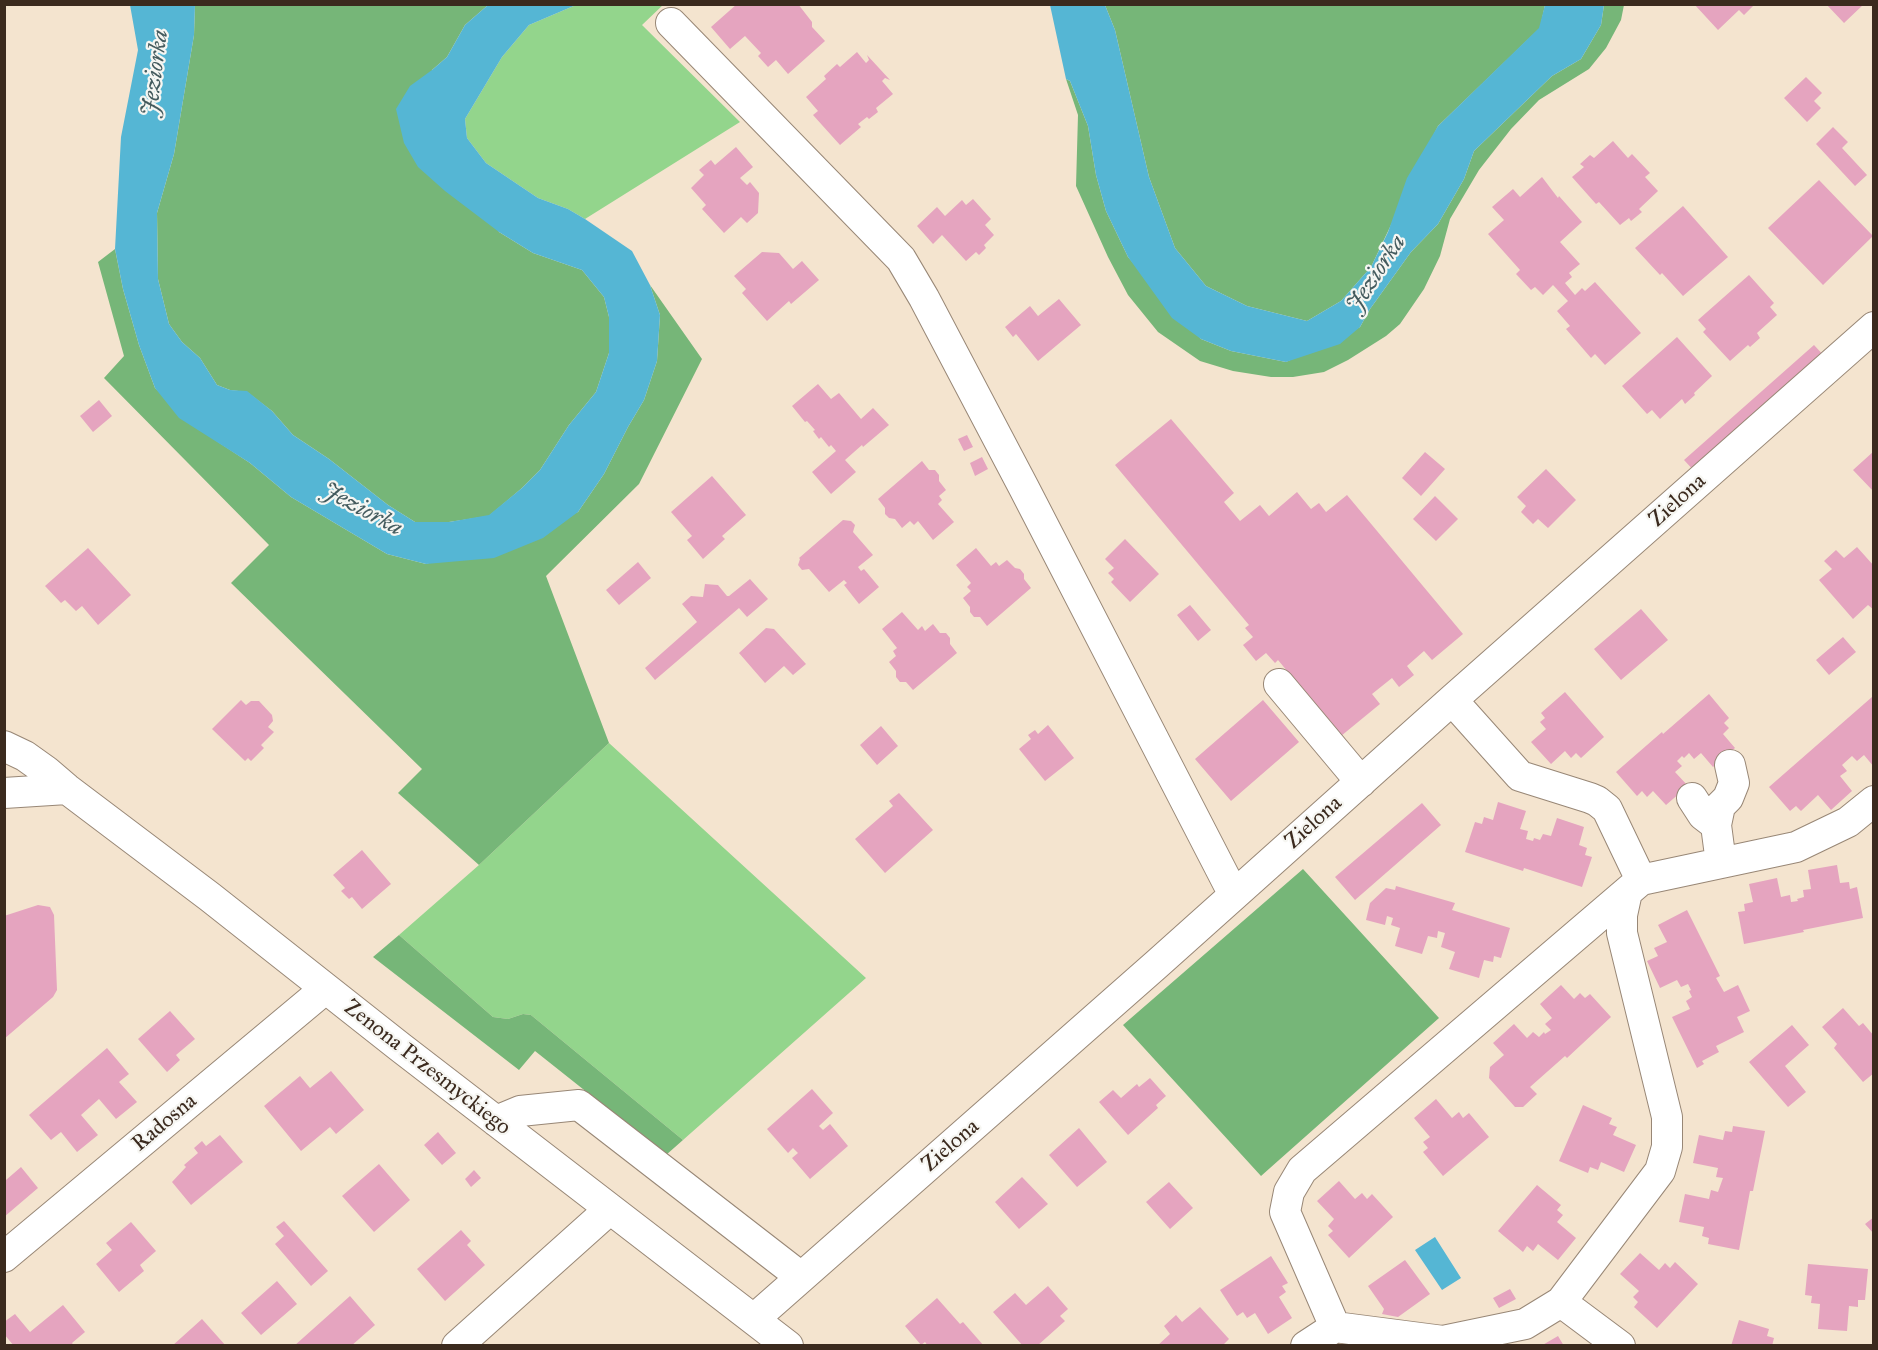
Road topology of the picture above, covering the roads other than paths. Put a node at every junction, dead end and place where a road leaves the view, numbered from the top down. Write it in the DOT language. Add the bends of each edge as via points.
graph roads {
  1 [pos="670,22"];
  2 [pos="1867,339"];
  3 [pos="1279,684"];
  4 [pos="1452,700"];
  5 [pos="4,746"];
  6 [pos="1730,765"];
  7 [pos="1360,782"];
  8 [pos="67,789"];
  9 [pos="4,793"];
  10 [pos="1692,798"];
  11 [pos="1874,801"];
  12 [pos="1716,825"];
  13 [pos="1721,863"];
  14 [pos="1634,886"];
  15 [pos="1234,895"];
  16 [pos="325,989"];
  17 [pos="496,1121"];
  18 [pos="609,1209"];
  19 [pos="4,1257"];
  20 [pos="801,1277"];
  21 [pos="1561,1302"];
  22 [pos="754,1319"];
  23 [pos="1335,1327"];
  24 [pos="457,1346"];
  25 [pos="788,1346"];
  26 [pos="1306,1346"];
  27 [pos="1620,1346"];
  1 -- 15 [label="street" via="901,259"];
  2 -- 4 [label="street, Zielona"];
  3 -- 7 [label="street"];
  4 -- 7 [label="street, Zielona"];
  4 -- 14 [label="street" via="1520,776 1590,798 1606,809"];
  5 -- 8 [label="street, Zenona Przesmyckiego" via="25,756"];
  6 -- 12 [label="street" via="1734,783 1720,806"];
  7 -- 15 [label="street, Zielona"];
  8 -- 9 [label="street"];
  8 -- 16 [label="street, Zenona Przesmyckiego"];
  10 -- 12 [label="street" via="1703,815"];
  11 -- 13 [label="street" via="1848,822 1796,847"];
  12 -- 13 [label="street"];
  13 -- 14 [label="street"];
  14 -- 21 [label="street" via="1622,915 1622,933 1667,1117 1667,1147 1660,1171"];
  14 -- 23 [label="street" via="1302,1170 1289,1192 1285,1212"];
  15 -- 20 [label="street, Zielona"];
  16 -- 17 [label="street, Zenona Przesmyckiego"];
  16 -- 19 [label="street, Radosna"];
  17 -- 18 [label="street, Zenona Przesmyckiego"];
  17 -- 20 [label="street" via="520,1111 579,1105"];
  18 -- 22 [label="street, Zenona Przesmyckiego"];
  18 -- 24 [label="street"];
  20 -- 22 [label="street, Zielona"];
  21 -- 23 [label="street" via="1525,1324 1443,1341"];
  21 -- 27 [label="street"];
  22 -- 25 [label="street, Zenona Przesmyckiego"];
  23 -- 26 [label="street"];
}
